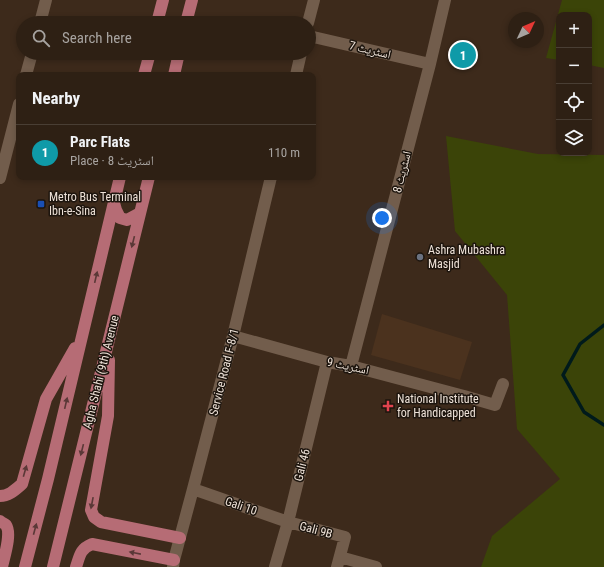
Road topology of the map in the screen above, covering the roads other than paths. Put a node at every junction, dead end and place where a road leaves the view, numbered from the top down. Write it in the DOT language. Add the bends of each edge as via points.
graph roads {
  1 [pos="46,0"];
  2 [pos="163,0"];
  3 [pos="192,0"];
  4 [pos="314,0"];
  5 [pos="445,0"];
  6 [pos="42,16"];
  7 [pos="159,16"];
  8 [pos="188,16"];
  9 [pos="310,16"];
  10 [pos="316,38"];
  11 [pos="30,60"];
  12 [pos="148,60"];
  13 [pos="177,60"];
  14 [pos="299,60"];
  15 [pos="430,64"];
  16 [pos="27,72"];
  17 [pos="145,72"];
  18 [pos="175,72"];
  19 [pos="297,72"];
  20 [pos="16,114"];
  21 [pos="2,162"];
  22 [pos="0,178"];
  23 [pos="119,180"];
  24 [pos="148,180"];
  25 [pos="270,180"];
  26 [pos="114,203"];
  27 [pos="140,213"];
  28 [pos="83,334"];
  29 [pos="233,336"];
  30 [pos="109,339"];
  31 [pos="327,362"];
  32 [pos="351,366"];
  33 [pos="503,384"];
  34 [pos="194,489"];
  35 [pos="0,496"];
  36 [pos="0,521"];
  37 [pos="288,522"];
  38 [pos="180,538"];
  39 [pos="338,562"];
  40 [pos="173,564"];
  41 [pos="2,567"];
  42 [pos="25,567"];
  43 [pos="53,567"];
  44 [pos="76,567"];
  45 [pos="275,567"];
  46 [pos="376,567"];
  1 -- 6 [label="street"];
  2 -- 7 [label="main road"];
  3 -- 8 [label="main road"];
  4 -- 9 [label="street"];
  5 -- 15 [label="street, اسٹریٹ 8"];
  10 -- 15 [label="street, اسٹریٹ 7"];
  11 -- 16 [label="street"];
  12 -- 17 [label="main road"];
  13 -- 18 [label="main road"];
  14 -- 19 [label="street"];
  15 -- 32 [label="street, اسٹریٹ 8"];
  20 -- 21 [label="street"];
  21 -- 22 [label="street"];
  23 -- 26 [label="main road"];
  24 -- 27 [label="main road, Agha Shahi (9th) Avenue"];
  25 -- 29 [label="street, Service Road F-8/1"];
  26 -- 27 [label="main road" via="120,218 127,220"];
  28 -- 26 [label="main road, one-way"];
  27 -- 30 [label="main road, Agha Shahi (9th) Avenue, one-way"];
  35 -- 28 [label="main road, one-way" via="14,491 22,484 46,399"];
  42 -- 28 [label="main road, one-way"];
  29 -- 31 [label="street, اسٹریٹ 9"];
  29 -- 34 [label="street, Service Road F-8/1"];
  30 -- 38 [label="main road, one-way" via="108,416 91,510 101,522"];
  30 -- 43 [label="main road, Agha Shahi (9th) Avenue, one-way"];
  31 -- 32 [label="street, اسٹریٹ 9"];
  31 -- 37 [label="street, Gali 46"];
  32 -- 33 [label="street, اسٹریٹ 9" via="495,405"];
  34 -- 37 [label="street, Gali 10"];
  34 -- 38 [label="street, Service Road F-8/1"];
  36 -- 41 [label="main road" via="6,525 8,532"];
  37 -- 39 [label="street, Gali 9B" via="345,537"];
  37 -- 45 [label="street, Gali 46"];
  38 -- 40 [label="street, Service Road F-8/1"];
  39 -- 46 [label="street"];
  40 -- 44 [label="main road, one-way" via="92,544 80,554"];
}
